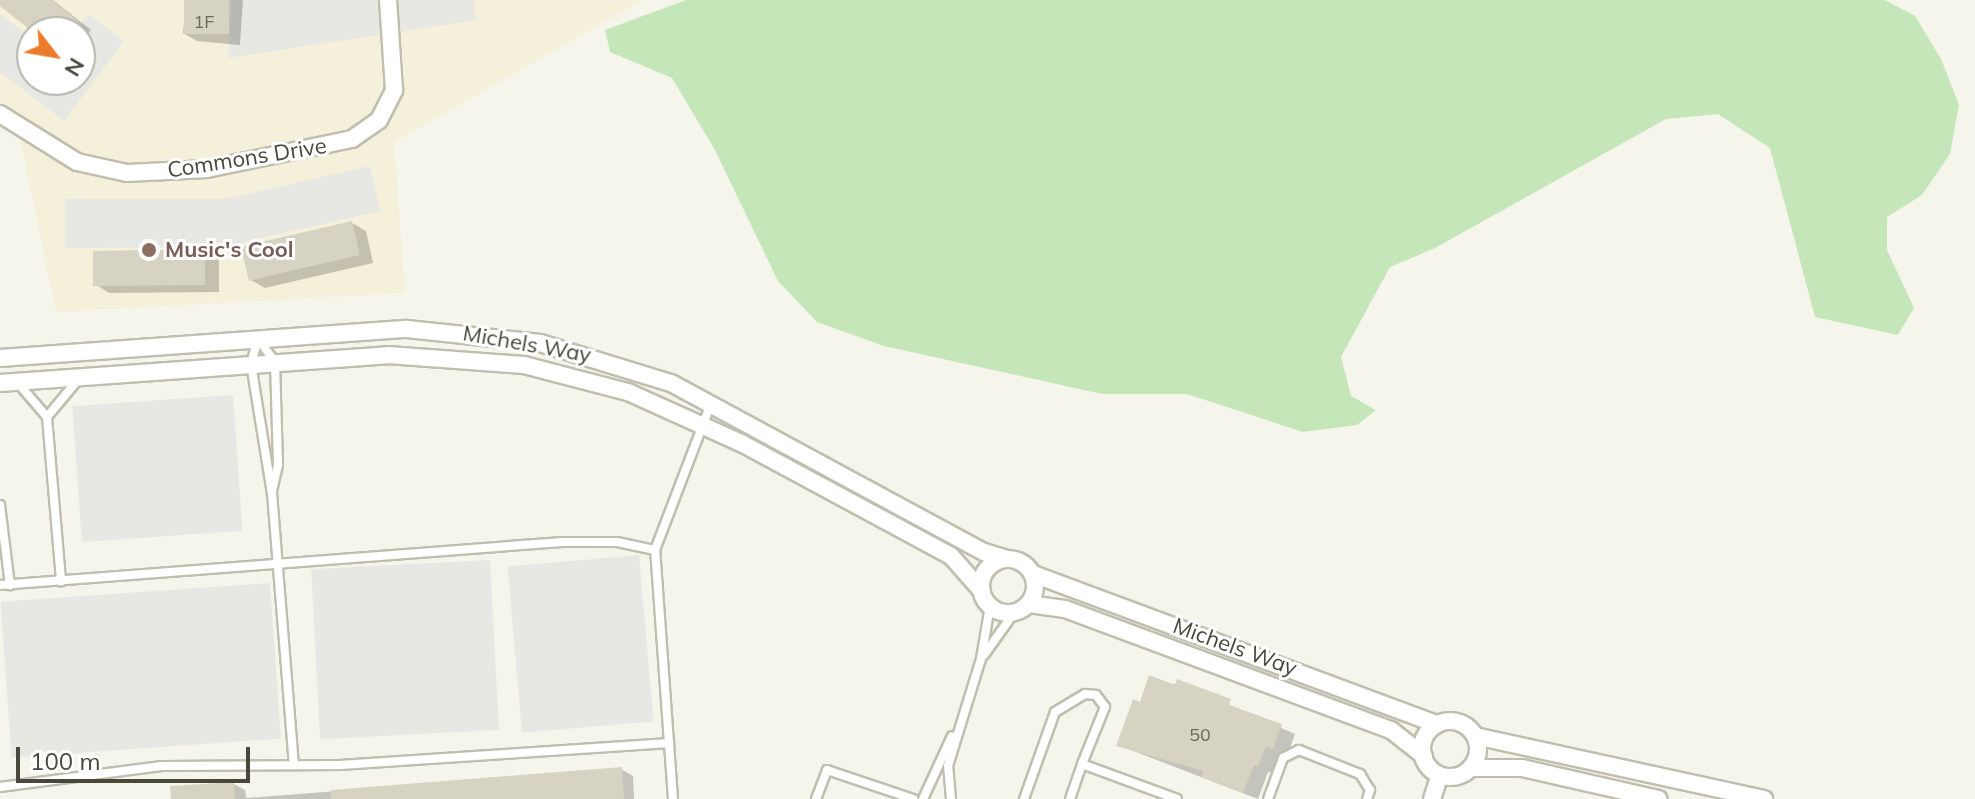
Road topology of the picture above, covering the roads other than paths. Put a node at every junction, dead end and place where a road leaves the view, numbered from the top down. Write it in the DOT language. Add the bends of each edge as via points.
graph roads {
  1 [pos="388,0"];
  2 [pos="0,114"];
  3 [pos="258,338"];
  4 [pos="0,358"];
  5 [pos="275,362"];
  6 [pos="251,364"];
  7 [pos="80,378"];
  8 [pos="8,383"];
  9 [pos="711,403"];
  10 [pos="47,417"];
  11 [pos="701,424"];
  12 [pos="272,493"];
  13 [pos="0,505"];
  14 [pos="655,550"];
  15 [pos="1007,559"];
  16 [pos="278,566"];
  17 [pos="1033,574"];
  18 [pos="61,581"];
  19 [pos="0,585"];
  20 [pos="10,585"];
  21 [pos="986,599"];
  22 [pos="1029,604"];
  23 [pos="1014,613"];
  24 [pos="981,659"];
  25 [pos="959,721"];
  26 [pos="1437,724"];
  27 [pos="1475,736"];
  28 [pos="669,743"];
  29 [pos="1424,756"];
  30 [pos="1082,764"];
  31 [pos="294,765"];
  32 [pos="1471,768"];
  33 [pos="1440,775"];
  34 [pos="0,787"];
  35 [pos="673,799"];
  36 [pos="816,799"];
  37 [pos="913,799"];
  38 [pos="923,799"];
  39 [pos="951,799"];
  40 [pos="1024,799"];
  41 [pos="1070,799"];
  42 [pos="1177,799"];
  43 [pos="1268,799"];
  44 [pos="1367,799"];
  45 [pos="1432,799"];
  46 [pos="1659,799"];
  47 [pos="1764,799"];
  1 -- 2 [label="street, Commons Drive" via="394,90 379,120 352,139 207,169 127,173 77,162"];
  3 -- 4 [label="street, Michels Way"];
  3 -- 5 [label="lane"];
  3 -- 6 [label="lane"];
  3 -- 9 [label="street, Michels Way" via="407,329 498,336 606,359"];
  5 -- 6 [label="street, Michels Way"];
  5 -- 11 [label="street, Michels Way" via="388,355 491,359 593,381"];
  5 -- 12 [label="lane" via="278,465"];
  6 -- 7 [label="street, Michels Way"];
  6 -- 12 [label="lane"];
  7 -- 8 [label="street, Michels Way"];
  7 -- 10 [label="lane"];
  8 -- 10 [label="lane"];
  9 -- 11 [label="lane"];
  9 -- 15 [label="street, Michels Way" via="984,552"];
  10 -- 18 [label="lane"];
  11 -- 14 [label="lane"];
  11 -- 21 [label="street, Michels Way" via="940,549 958,562"];
  12 -- 16 [label="lane"];
  13 -- 20 [label="lane"];
  14 -- 16 [label="lane" via="617,542 562,542"];
  14 -- 28 [label="lane"];
  15 -- 17 [label="street" via="1022,562"];
  15 -- 21 [label="street" via="990,566"];
  16 -- 18 [label="lane"];
  16 -- 31 [label="lane"];
  17 -- 22 [label="street"];
  17 -- 26 [label="street, Michels Way"];
  18 -- 20 [label="lane"];
  19 -- 20 [label="lane"];
  21 -- 23 [label="street"];
  21 -- 24 [label="lane"];
  22 -- 23 [label="street"];
  22 -- 29 [label="street, Michels Way" via="1065,609 1391,730"];
  23 -- 24 [label="lane"];
  24 -- 25 [label="lane"];
  25 -- 38 [label="lane"];
  25 -- 39 [label="lane" via="948,766"];
  26 -- 27 [label="street" via="1461,723"];
  26 -- 29 [label="street" via="1424,740"];
  27 -- 32 [label="street" via="1478,752"];
  27 -- 47 [label="street"];
  28 -- 31 [label="lane"];
  28 -- 35 [label="lane"];
  29 -- 33 [label="street"];
  30 -- 40 [label="lane" via="1105,707 1096,695 1085,694 1055,712"];
  30 -- 41 [label="lane"];
  30 -- 42 [label="lane"];
  31 -- 34 [label="lane" via="162,766"];
  32 -- 33 [label="street" via="1456,776"];
  32 -- 46 [label="street" via="1522,768"];
  33 -- 45 [label="street"];
  36 -- 37 [label="lane" via="827,770"];
  43 -- 44 [label="lane" via="1283,758 1299,750 1360,774 1370,790"];
}
